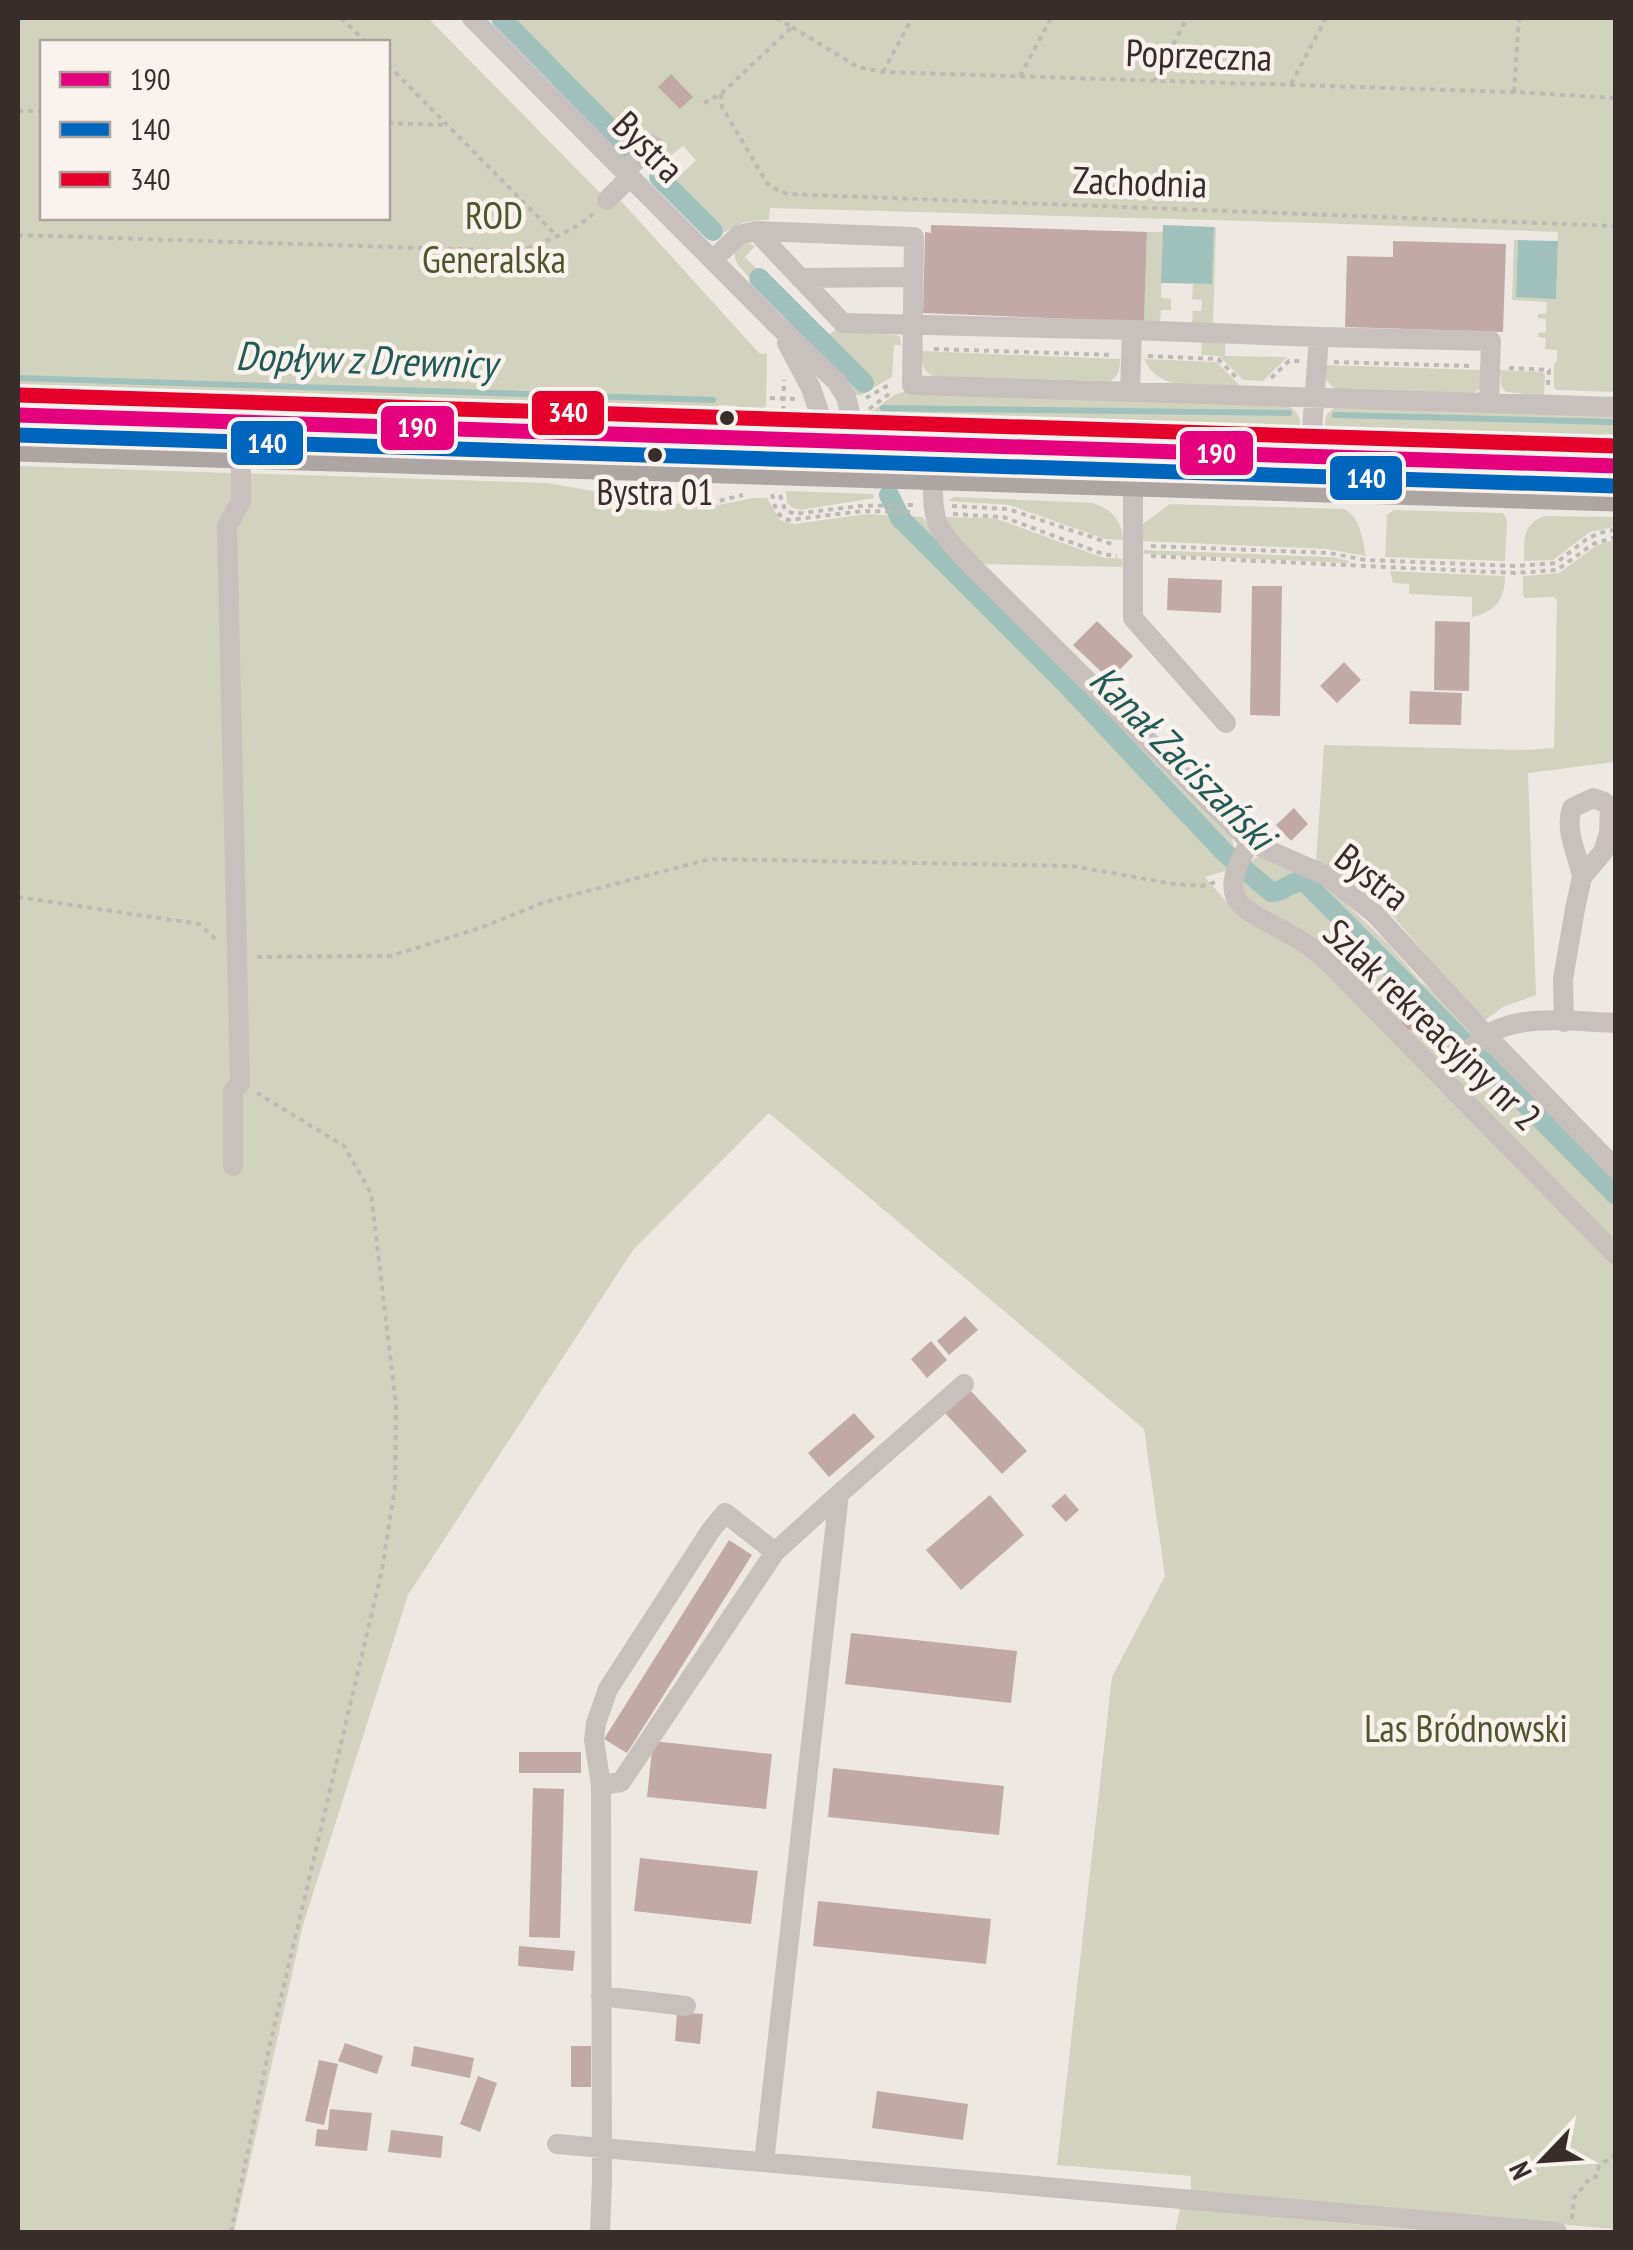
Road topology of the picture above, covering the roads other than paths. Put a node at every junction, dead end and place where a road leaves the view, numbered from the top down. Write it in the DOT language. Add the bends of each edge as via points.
graph roads {
  1 [pos="472,18"];
  2 [pos="652,145"];
  3 [pos="628,174"];
  4 [pos="607,200"];
  5 [pos="756,231"];
  6 [pos="713,260"];
  7 [pos="913,277"];
  8 [pos="800,278"];
  9 [pos="776,324"];
  10 [pos="912,324"];
  11 [pos="1132,330"];
  12 [pos="1319,337"];
  13 [pos="1130,392"];
  14 [pos="1315,398"];
  15 [pos="807,400"];
  16 [pos="1489,403"];
  17 [pos="1616,407"];
  18 [pos="18,416"];
  19 [pos="782,434"];
  20 [pos="840,442"];
  21 [pos="18,450"];
  22 [pos="241,456"];
  23 [pos="1310,456"];
  24 [pos="1616,466"];
  25 [pos="840,474"];
  26 [pos="934,477"];
  27 [pos="1132,484"];
  28 [pos="1616,499"];
  29 [pos="1226,723"];
  30 [pos="1239,863"];
  31 [pos="1582,877"];
  32 [pos="1564,1022"];
  33 [pos="1616,1023"];
  34 [pos="1482,1039"];
  35 [pos="1442,1078"];
  36 [pos="233,1166"];
  37 [pos="1616,1168"];
  38 [pos="1616,1254"];
  39 [pos="964,1384"];
  40 [pos="839,1494"];
  41 [pos="775,1552"];
  42 [pos="601,1785"];
  43 [pos="602,1996"];
  44 [pos="686,2006"];
  45 [pos="558,2144"];
  46 [pos="602,2148"];
  47 [pos="764,2162"];
  48 [pos="1565,2226"];
  49 [pos="600,2232"];
  1 -- 3 [label="street, Bystra"];
  2 -- 3 [label="street"];
  3 -- 4 [label="street"];
  3 -- 6 [label="street, Bystra"];
  5 -- 6 [label="street" via="738,235"];
  5 -- 7 [label="street" via="914,237"];
  5 -- 8 [label="street"];
  6 -- 9 [label="street, Bystra"];
  7 -- 8 [label="street"];
  7 -- 10 [label="street"];
  8 -- 10 [label="street" via="843,323"];
  9 -- 15 [label="street, Bystra" via="804,374"];
  9 -- 20 [label="street, Bystra" via="842,389 851,414"];
  10 -- 11 [label="street"];
  10 -- 13 [label="street" via="904,383"];
  11 -- 12 [label="street"];
  11 -- 13 [label="street"];
  12 -- 14 [label="street"];
  12 -- 16 [label="street" via="1491,341"];
  13 -- 14 [label="street"];
  14 -- 16 [label="street"];
  14 -- 23 [label="street"];
  15 -- 19 [label="street" via="810,416 801,431"];
  15 -- 20 [label="street, Bystra"];
  16 -- 17 [label="street"];
  18 -- 19 [label="main road"];
  19 -- 20 [label="main road"];
  20 -- 23 [label="main road"];
  20 -- 25 [label="street" via="850,454"];
  21 -- 22 [label="main road"];
  22 -- 25 [label="main road"];
  22 -- 36 [label="street" via="241,500 227,527 240,1083 232,1091"];
  23 -- 24 [label="main road"];
  25 -- 26 [label="main road"];
  26 -- 27 [label="main road"];
  26 -- 30 [label="street, Bystra" via="942,534"];
  27 -- 28 [label="main road"];
  27 -- 29 [label="street" via="1134,618"];
  30 -- 34 [label="street, Bystra" via="1326,876 1375,914"];
  30 -- 35 [label="street, Szlak rekreacyjny nr 2" via="1235,894 1243,908 1323,957"];
  31 -- 32 [label="street" via="1563,978"];
  32 -- 33 [label="street"];
  32 -- 34 [label="street" via="1528,1021"];
  34 -- 35 [label="street"];
  34 -- 37 [label="street, Bystra"];
  35 -- 38 [label="street, Szlak rekreacyjny nr 2"];
  39 -- 40 [label="street"];
  40 -- 41 [label="street"];
  40 -- 47 [label="street"];
  41 -- 42 [label="street" via="621,1782"];
  41 -- 42 [label="street" via="725,1514 711,1530 608,1689 594,1740"];
  42 -- 43 [label="street"];
  43 -- 44 [label="street"];
  43 -- 46 [label="street"];
  45 -- 46 [label="street"];
  46 -- 47 [label="street"];
  46 -- 49 [label="street"];
  47 -- 48 [label="street"];
}
